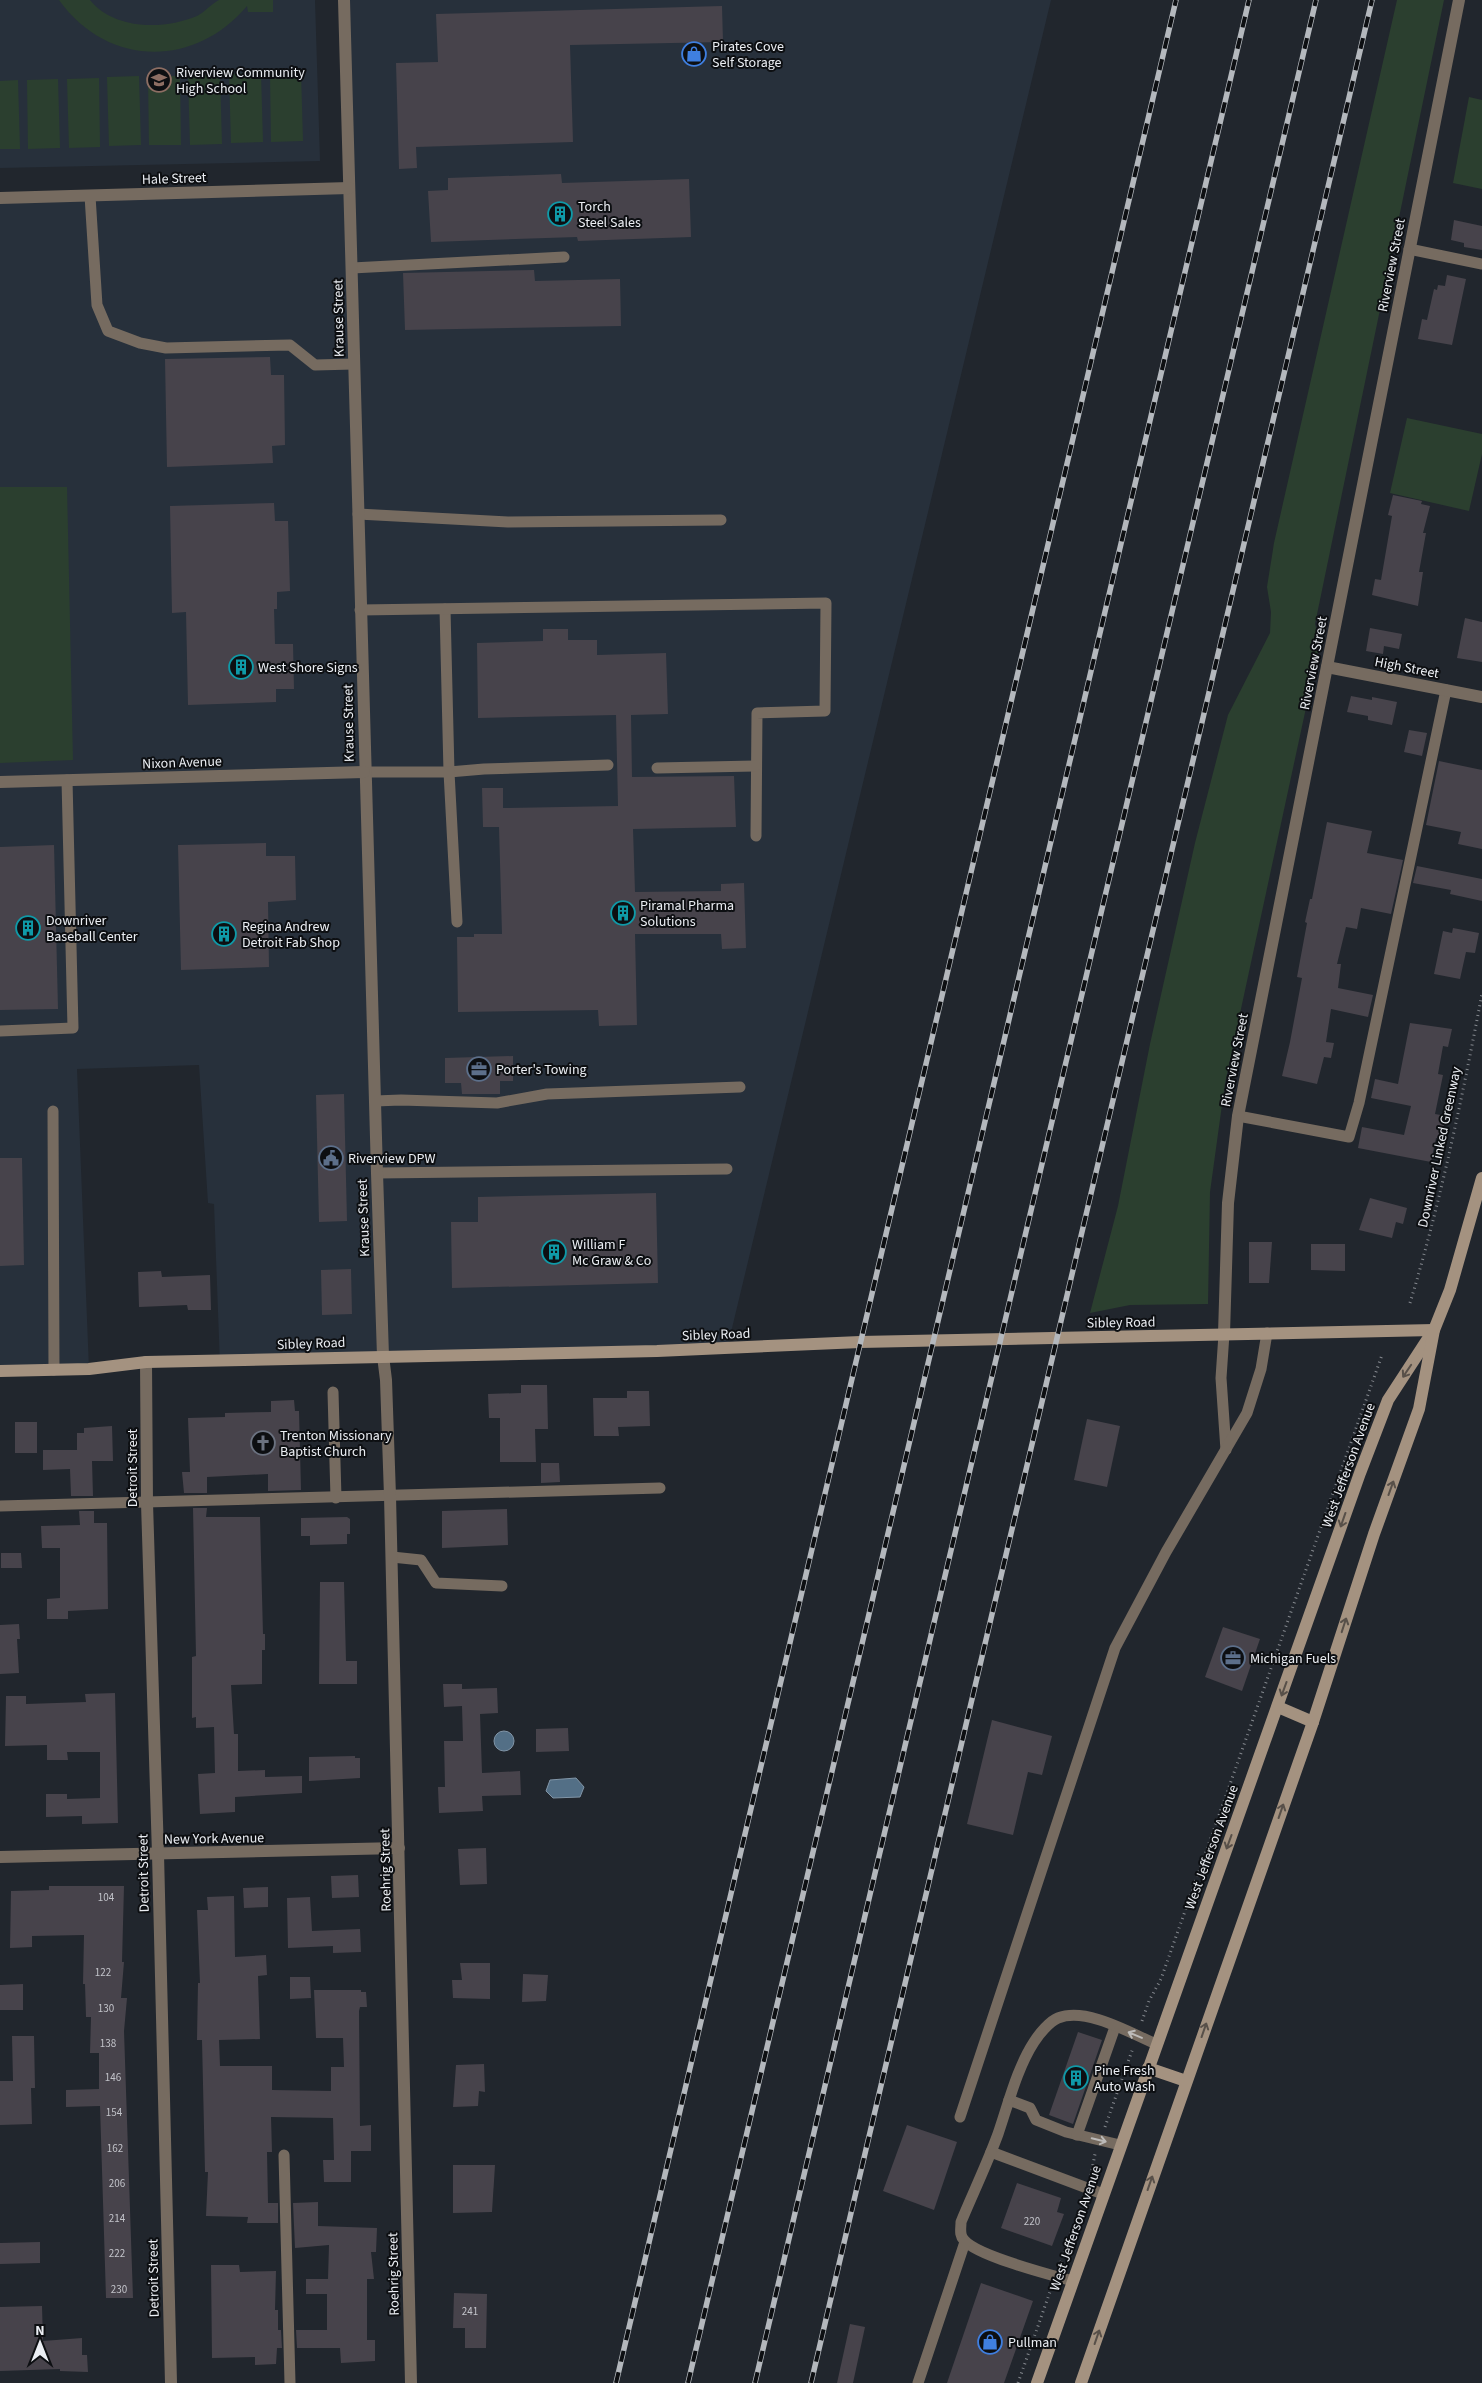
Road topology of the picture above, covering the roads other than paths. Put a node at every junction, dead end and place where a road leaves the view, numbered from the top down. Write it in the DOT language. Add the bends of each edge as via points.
graph roads {
  1 [pos="344,0"];
  2 [pos="1459,0"];
  3 [pos="349,188"];
  4 [pos="90,196"];
  5 [pos="0,198"];
  6 [pos="1409,249"];
  7 [pos="564,257"];
  8 [pos="1482,264"];
  9 [pos="352,268"];
  10 [pos="354,364"];
  11 [pos="358,514"];
  12 [pos="722,520"];
  13 [pos="445,609"];
  14 [pos="360,610"];
  15 [pos="1327,667"];
  16 [pos="1446,690"];
  17 [pos="1482,697"];
  18 [pos="608,765"];
  19 [pos="756,766"];
  20 [pos="657,768"];
  21 [pos="364,772"];
  22 [pos="449,772"];
  23 [pos="67,780"];
  24 [pos="0,782"];
  25 [pos="756,836"];
  26 [pos="457,922"];
  27 [pos="0,1031"];
  28 [pos="740,1087"];
  29 [pos="375,1102"];
  30 [pos="53,1112"];
  31 [pos="1238,1116"];
  32 [pos="727,1169"];
  33 [pos="377,1173"];
  34 [pos="1482,1178"];
  35 [pos="1434,1330"];
  36 [pos="1224,1334"];
  37 [pos="1268,1334"];
  38 [pos="383,1356"];
  39 [pos="146,1362"];
  40 [pos="54,1370"];
  41 [pos="0,1371"];
  42 [pos="333,1392"];
  43 [pos="1226,1450"];
  44 [pos="660,1488"];
  45 [pos="390,1496"];
  46 [pos="336,1498"];
  47 [pos="147,1503"];
  48 [pos="0,1506"];
  49 [pos="392,1557"];
  50 [pos="502,1586"];
  51 [pos="1278,1707"];
  52 [pos="1313,1722"];
  53 [pos="399,1848"];
  54 [pos="158,1854"];
  55 [pos="0,1857"];
  56 [pos="1115,2027"];
  57 [pos="1156,2044"];
  58 [pos="1148,2068"];
  59 [pos="1186,2081"];
  60 [pos="1009,2100"];
  61 [pos="960,2117"];
  62 [pos="1077,2135"];
  63 [pos="1120,2145"];
  64 [pos="990,2152"];
  65 [pos="284,2155"];
  66 [pos="1103,2194"];
  67 [pos="965,2242"];
  68 [pos="1073,2281"];
  69 [pos="171,2383"];
  70 [pos="290,2383"];
  71 [pos="411,2383"];
  72 [pos="918,2383"];
  73 [pos="1037,2383"];
  74 [pos="1082,2383"];
  1 -- 3 [label="street, Krause Street"];
  2 -- 6 [label="street, Riverview Street"];
  3 -- 4 [label="street, Hale Street"];
  3 -- 9 [label="street, Krause Street"];
  4 -- 5 [label="street, Hale Street"];
  4 -- 10 [label="lane" via="97,305 108,330 140,343 166,348 290,345 315,365"];
  6 -- 8 [label="lane"];
  6 -- 15 [label="street, Riverview Street"];
  7 -- 9 [label="lane"];
  9 -- 10 [label="street, Krause Street"];
  10 -- 11 [label="street, Krause Street"];
  11 -- 12 [label="lane" via="508,522"];
  11 -- 14 [label="street, Krause Street"];
  13 -- 14 [label="lane"];
  13 -- 19 [label="lane" via="826,603 825,711 757,713"];
  13 -- 22 [label="lane"];
  14 -- 21 [label="street, Krause Street"];
  15 -- 16 [label="street, High Street"];
  15 -- 31 [label="street, Riverview Street"];
  16 -- 17 [label="street, High Street"];
  16 -- 31 [label="lane" via="1359,1103 1349,1136"];
  18 -- 22 [label="lane"];
  19 -- 20 [label="lane"];
  19 -- 25 [label="lane"];
  21 -- 22 [label="lane"];
  21 -- 23 [label="street, Nixon Avenue"];
  21 -- 29 [label="street, Krause Street"];
  22 -- 26 [label="lane"];
  23 -- 24 [label="street, Nixon Avenue"];
  23 -- 27 [label="lane" via="73,1028"];
  28 -- 29 [label="lane" via="548,1094 497,1103"];
  29 -- 33 [label="street, Krause Street"];
  30 -- 40 [label="lane"];
  31 -- 36 [label="street, Riverview Street" via="1228,1204"];
  32 -- 33 [label="lane"];
  33 -- 38 [label="street, Krause Street"];
  34 -- 35 [label="main road, West Jefferson Avenue" via="1450,1290"];
  35 -- 37 [label="main road, Sibley Road"];
  35 -- 51 [label="main road, West Jefferson Avenue, one-way" via="1388,1400"];
  52 -- 35 [label="main road, West Jefferson Avenue, one-way" via="1374,1534 1420,1409"];
  36 -- 37 [label="main road, Sibley Road"];
  36 -- 38 [label="main road, Sibley Road"];
  36 -- 43 [label="lane" via="1221,1378"];
  37 -- 43 [label="lane" via="1247,1413"];
  38 -- 39 [label="main road, Sibley Road"];
  38 -- 45 [label="street, Roehrig Street"];
  39 -- 40 [label="main road, Sibley Road"];
  39 -- 47 [label="street, Detroit Street"];
  40 -- 41 [label="main road, Sibley Road"];
  42 -- 46 [label="lane"];
  43 -- 61 [label="lane" via="1115,1648"];
  44 -- 45 [label="lane"];
  45 -- 46 [label="lane"];
  45 -- 49 [label="street, Roehrig Street"];
  46 -- 47 [label="lane"];
  47 -- 48 [label="lane"];
  47 -- 54 [label="street, Detroit Street"];
  49 -- 50 [label="lane" via="421,1560 436,1584"];
  49 -- 53 [label="street, Roehrig Street"];
  51 -- 52 [label="main road"];
  51 -- 57 [label="main road, West Jefferson Avenue, one-way"];
  59 -- 52 [label="main road, West Jefferson Avenue, one-way"];
  53 -- 54 [label="street, New York Avenue"];
  53 -- 71 [label="street, Roehrig Street"];
  54 -- 55 [label="street, New York Avenue"];
  54 -- 69 [label="street, Detroit Street"];
  57 -- 56 [label="lane, one-way"];
  56 -- 60 [label="lane" via="1097,2018 1058,2018 1034,2041"];
  56 -- 62 [label="lane"];
  57 -- 58 [label="main road, West Jefferson Avenue"];
  58 -- 59 [label="main road"];
  58 -- 63 [label="main road, West Jefferson Avenue"];
  74 -- 59 [label="main road, West Jefferson Avenue, one-way"];
  60 -- 62 [label="lane" via="1030,2108 1036,2120"];
  60 -- 64 [label="lane"];
  62 -- 63 [label="lane, one-way"];
  63 -- 66 [label="main road, West Jefferson Avenue"];
  64 -- 66 [label="lane"];
  64 -- 67 [label="lane" via="961,2222 960,2234"];
  65 -- 70 [label="lane"];
  66 -- 68 [label="main road, West Jefferson Avenue"];
  67 -- 68 [label="lane" via="1008,2262"];
  67 -- 72 [label="lane"];
  68 -- 73 [label="main road, West Jefferson Avenue"];
}
